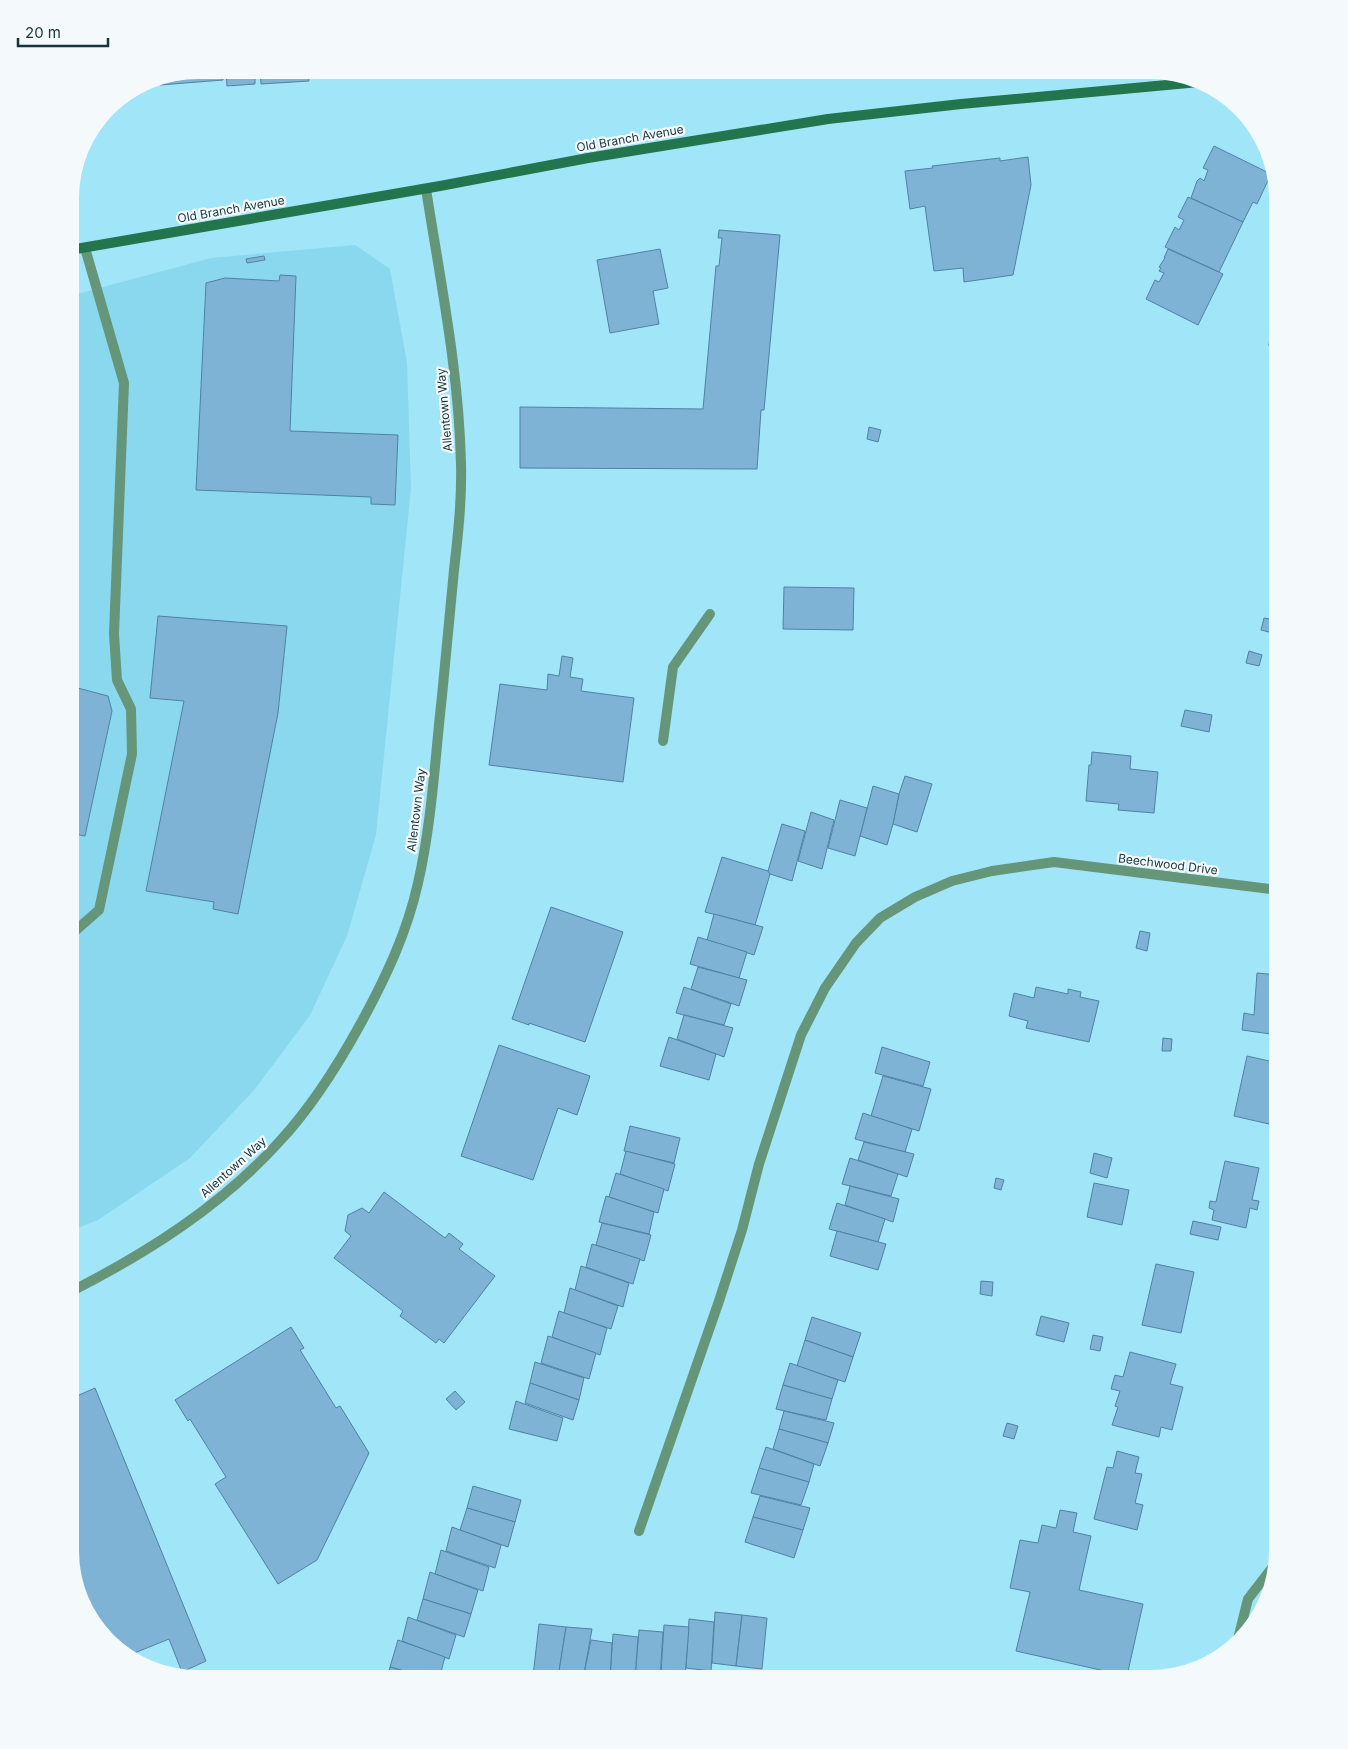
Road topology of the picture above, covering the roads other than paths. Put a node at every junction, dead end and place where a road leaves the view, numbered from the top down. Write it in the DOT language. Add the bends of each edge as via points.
graph roads {
  1 [pos="1176,82"];
  2 [pos="426,188"];
  3 [pos="85,248"];
  4 [pos="79,249"];
  5 [pos="710,614"];
  6 [pos="663,742"];
  7 [pos="1269,889"];
  8 [pos="79,928"];
  9 [pos="79,1287"];
  10 [pos="639,1531"];
  11 [pos="1267,1575"];
  12 [pos="1240,1629"];
  1 -- 2 [label="main road, Old Branch Avenue" via="828,119"];
  2 -- 3 [label="main road, Old Branch Avenue"];
  2 -- 9 [label="street, Allentown Way" via="455,379 461,463 460,516 429,822 417,886 398,948 340,1061 280,1142 246,1176 197,1216 164,1239"];
  3 -- 4 [label="main road, Old Branch Avenue"];
  3 -- 8 [label="street" via="124,383 114,634 117,680 131,709 132,754 99,910"];
  5 -- 6 [label="street" via="673,668"];
  7 -- 10 [label="street, Beechwood Drive" via="1054,862 992,871 952,881 880,918 856,943 825,988 802,1035 758,1164 722,1292"];
  11 -- 12 [label="street" via="1248,1599"];
}
